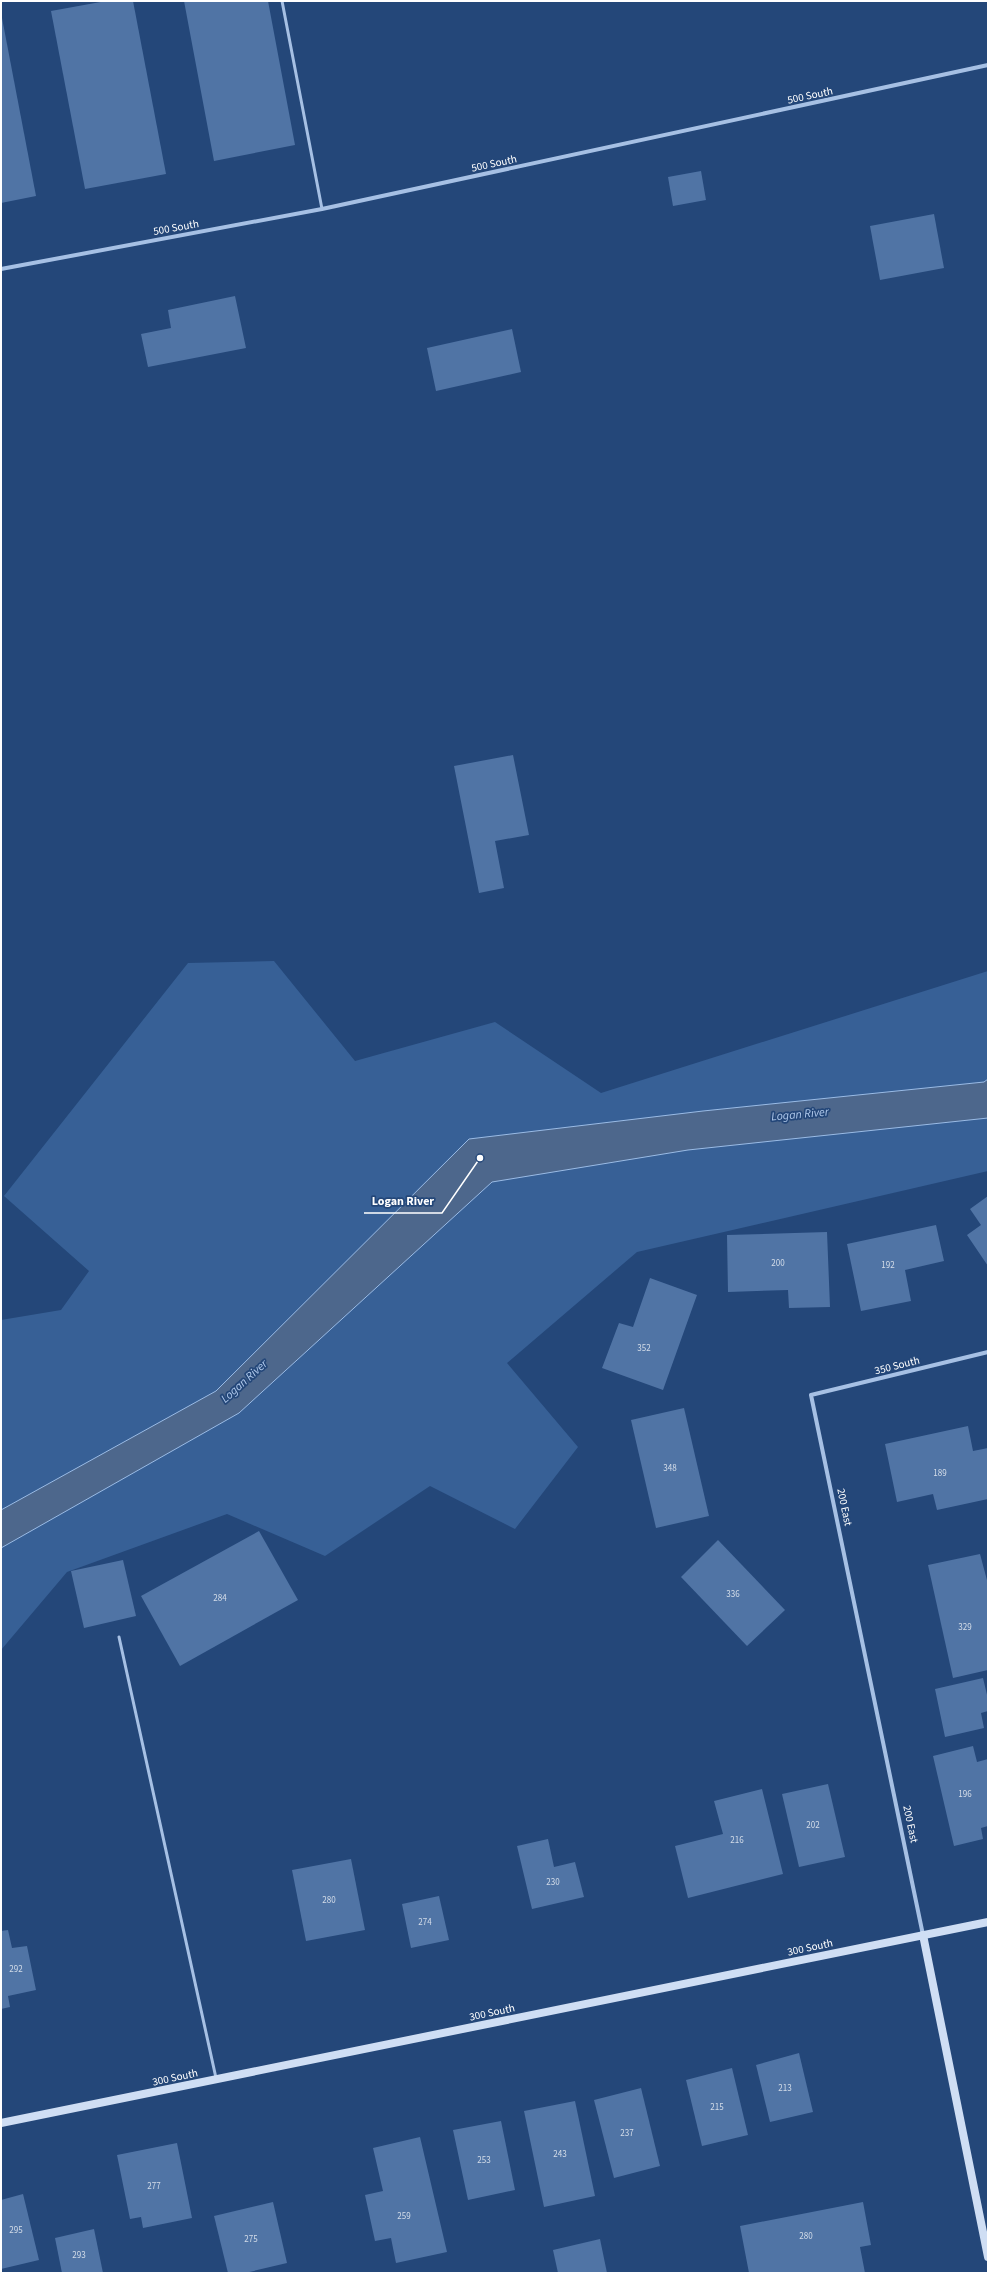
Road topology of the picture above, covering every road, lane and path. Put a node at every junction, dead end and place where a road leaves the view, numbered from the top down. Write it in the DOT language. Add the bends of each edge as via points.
graph roads {
  1 [pos="282,1"];
  2 [pos="988,65"];
  3 [pos="322,209"];
  4 [pos="1,269"];
  5 [pos="988,1352"];
  6 [pos="810,1395"];
  7 [pos="119,1637"];
  8 [pos="988,1922"];
  9 [pos="923,1936"];
  10 [pos="216,2080"];
  11 [pos="1,2123"];
  12 [pos="988,2257"];
  1 -- 3 [label="lane"];
  2 -- 3 [label="street, 500 South"];
  3 -- 4 [label="street, 500 South"];
  5 -- 6 [label="street, 350 South"];
  6 -- 9 [label="street, 200 East"];
  7 -- 10 [label="lane"];
  8 -- 9 [label="street, 300 South"];
  9 -- 10 [label="street, 300 South"];
  9 -- 12 [label="street, 200 East"];
  10 -- 11 [label="street, 300 South"];
}
